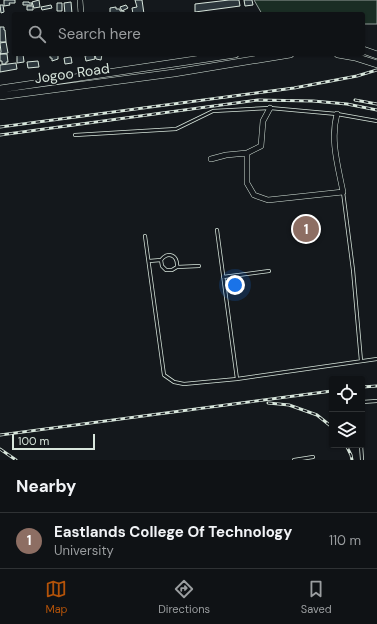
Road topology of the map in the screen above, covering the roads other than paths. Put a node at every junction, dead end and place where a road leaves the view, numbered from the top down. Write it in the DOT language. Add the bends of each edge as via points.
graph roads {
  1 [pos="80,0"];
  2 [pos="81,12"];
  3 [pos="365,51"];
  4 [pos="377,55"];
  5 [pos="221,56"];
  6 [pos="277,56"];
  7 [pos="345,56"];
  8 [pos="375,64"];
  9 [pos="0,88"];
  10 [pos="0,96"];
  11 [pos="270,108"];
  12 [pos="337,114"];
  13 [pos="377,121"];
  14 [pos="75,135"];
  15 [pos="247,153"];
  16 [pos="211,159"];
  17 [pos="343,192"];
  18 [pos="217,230"];
  19 [pos="145,236"];
  20 [pos="148,260"];
  21 [pos="161,260"];
  22 [pos="198,266"];
  23 [pos="177,267"];
  24 [pos="269,271"];
  25 [pos="223,277"];
  26 [pos="377,359"];
  27 [pos="361,361"];
  28 [pos="237,379"];
  29 [pos="377,401"];
  30 [pos="365,402"];
  31 [pos="361,448"];
  32 [pos="313,457"];
  33 [pos="294,460"];
  34 [pos="362,460"];
  1 -- 2 [label="street"];
  3 -- 4 [label="main road"];
  5 -- 9 [label="main road, Jogoo Road"];
  6 -- 10 [label="main road, Jogoo Road"];
  7 -- 8 [label="main road"];
  11 -- 12 [label="lane"];
  11 -- 14 [label="lane" via="213,111 176,129"];
  11 -- 15 [label="street" via="263,121 261,146"];
  12 -- 13 [label="lane"];
  12 -- 17 [label="street" via="334,142"];
  15 -- 16 [label="street"];
  15 -- 17 [label="street" via="247,183 254,195 268,200"];
  17 -- 27 [label="lane"];
  18 -- 25 [label="lane"];
  19 -- 20 [label="lane"];
  20 -- 21 [label="lane"];
  20 -- 28 [label="lane" via="164,375 174,382 184,384"];
  21 -- 23 [label="lane" via="166,270"];
  21 -- 23 [label="lane" via="164,256 175,257"];
  22 -- 23 [label="lane"];
  24 -- 25 [label="lane"];
  25 -- 28 [label="lane"];
  26 -- 27 [label="lane"];
  27 -- 28 [label="lane"];
  29 -- 30 [label="lane"];
  31 -- 34 [label="lane"];
  32 -- 33 [label="lane"];
}
